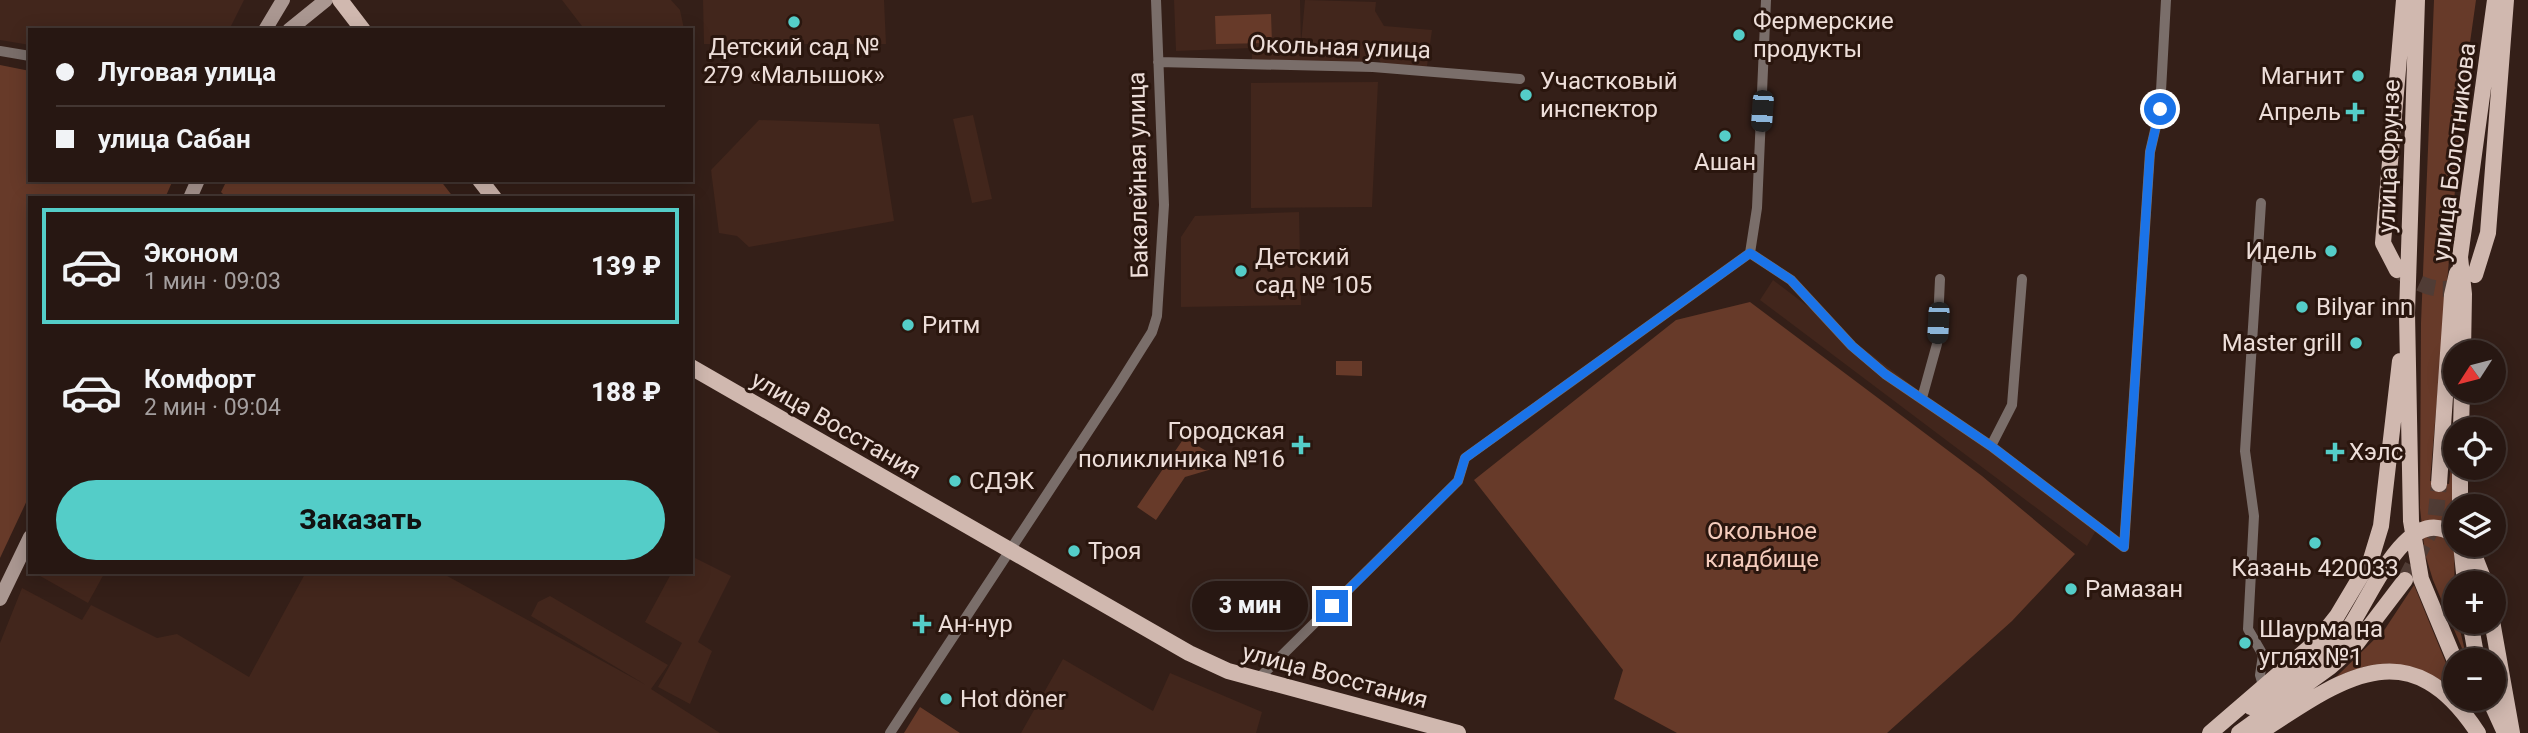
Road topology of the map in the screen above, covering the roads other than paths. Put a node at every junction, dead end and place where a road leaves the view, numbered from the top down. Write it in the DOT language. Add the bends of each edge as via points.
graph roads {
  1 [pos="283,0"];
  2 [pos="326,0"];
  3 [pos="340,0"];
  4 [pos="1156,0"];
  5 [pos="1766,0"];
  6 [pos="2166,0"];
  7 [pos="2404,0"];
  8 [pos="2417,0"];
  9 [pos="2495,0"];
  10 [pos="2505,0"];
  11 [pos="266,28"];
  12 [pos="291,28"];
  13 [pos="361,28"];
  14 [pos="0,51"];
  15 [pos="28,56"];
  16 [pos="1158,62"];
  17 [pos="1520,79"];
  18 [pos="482,182"];
  19 [pos="492,196"];
  20 [pos="2261,203"];
  21 [pos="1750,253"];
  22 [pos="2460,257"];
  23 [pos="2397,270"];
  24 [pos="2476,275"];
  25 [pos="1940,279"];
  26 [pos="2022,279"];
  27 [pos="2407,313"];
  28 [pos="2463,340"];
  29 [pos="693,368"];
  30 [pos="1922,398"];
  31 [pos="1991,446"];
  32 [pos="2439,484"];
  33 [pos="2443,531"];
  34 [pos="28,541"];
  35 [pos="1009,549"];
  36 [pos="2405,580"];
  37 [pos="0,599"];
  38 [pos="2494,634"];
  39 [pos="2450,648"];
  40 [pos="1257,680"];
  41 [pos="2263,685"];
  42 [pos="2475,711"];
  43 [pos="2495,711"];
  44 [pos="2226,722"];
  45 [pos="890,733"];
  46 [pos="1458,733"];
  47 [pos="2210,733"];
  48 [pos="2239,733"];
  49 [pos="2259,733"];
  50 [pos="2478,733"];
  51 [pos="2484,733"];
  52 [pos="2505,733"];
  53 [pos="2512,733"];
  1 -- 11 [label="main road"];
  2 -- 12 [label="main road"];
  3 -- 13 [label="main road"];
  4 -- 16 [label="street, Бакалейная улица"];
  5 -- 21 [label="street" via="1757,208"];
  6 -- 31 [label="street" via="2160,109 2150,152 2124,547"];
  7 -- 23 [label="main road" via="2384,243"];
  8 -- 27 [label="main road, улица Фрунзе"];
  9 -- 22 [label="main road, улица Болотникова"];
  10 -- 24 [label="main road" via="2488,233"];
  14 -- 15 [label="street"];
  16 -- 17 [label="street, Окольная улица" via="1373,66"];
  16 -- 35 [label="street, Бакалейная улица" via="1164,205 1157,316 1118,386"];
  18 -- 19 [label="main road"];
  20 -- 41 [label="street" via="2245,451 2254,516 2248,629 2263,655"];
  21 -- 30 [label="street" via="1791,280 1860,353"];
  21 -- 40 [label="street" via="1465,458 1458,481"];
  22 -- 28 [label="main road, улица Болотникова"];
  22 -- 32 [label="main road" via="2452,295"];
  25 -- 30 [label="street" via="1937,344"];
  26 -- 31 [label="street" via="2012,405"];
  27 -- 39 [label="main road" via="2414,545 2421,579"];
  27 -- 41 [label="main road" via="2381,526 2371,559 2318,640"];
  29 -- 35 [label="main road, улица Восстания"];
  30 -- 31 [label="street"];
  33 -- 44 [label="main road" via="2429,531 2402,544 2343,637 2308,667"];
  34 -- 37 [label="main road"];
  35 -- 40 [label="main road, улица Восстания" via="1189,653"];
  35 -- 45 [label="street, Бакалейная улица"];
  36 -- 48 [label="main road" via="2357,643"];
  38 -- 53 [label="main road"];
  40 -- 46 [label="main road, улица Восстания"];
  41 -- 44 [label="main road"];
  42 -- 51 [label="main road"];
  43 -- 52 [label="main road"];
  44 -- 47 [label="main road"];
  49 -- 50 [label="main road" via="2351,677 2376,671 2421,677 2442,689 2461,706"];
}
